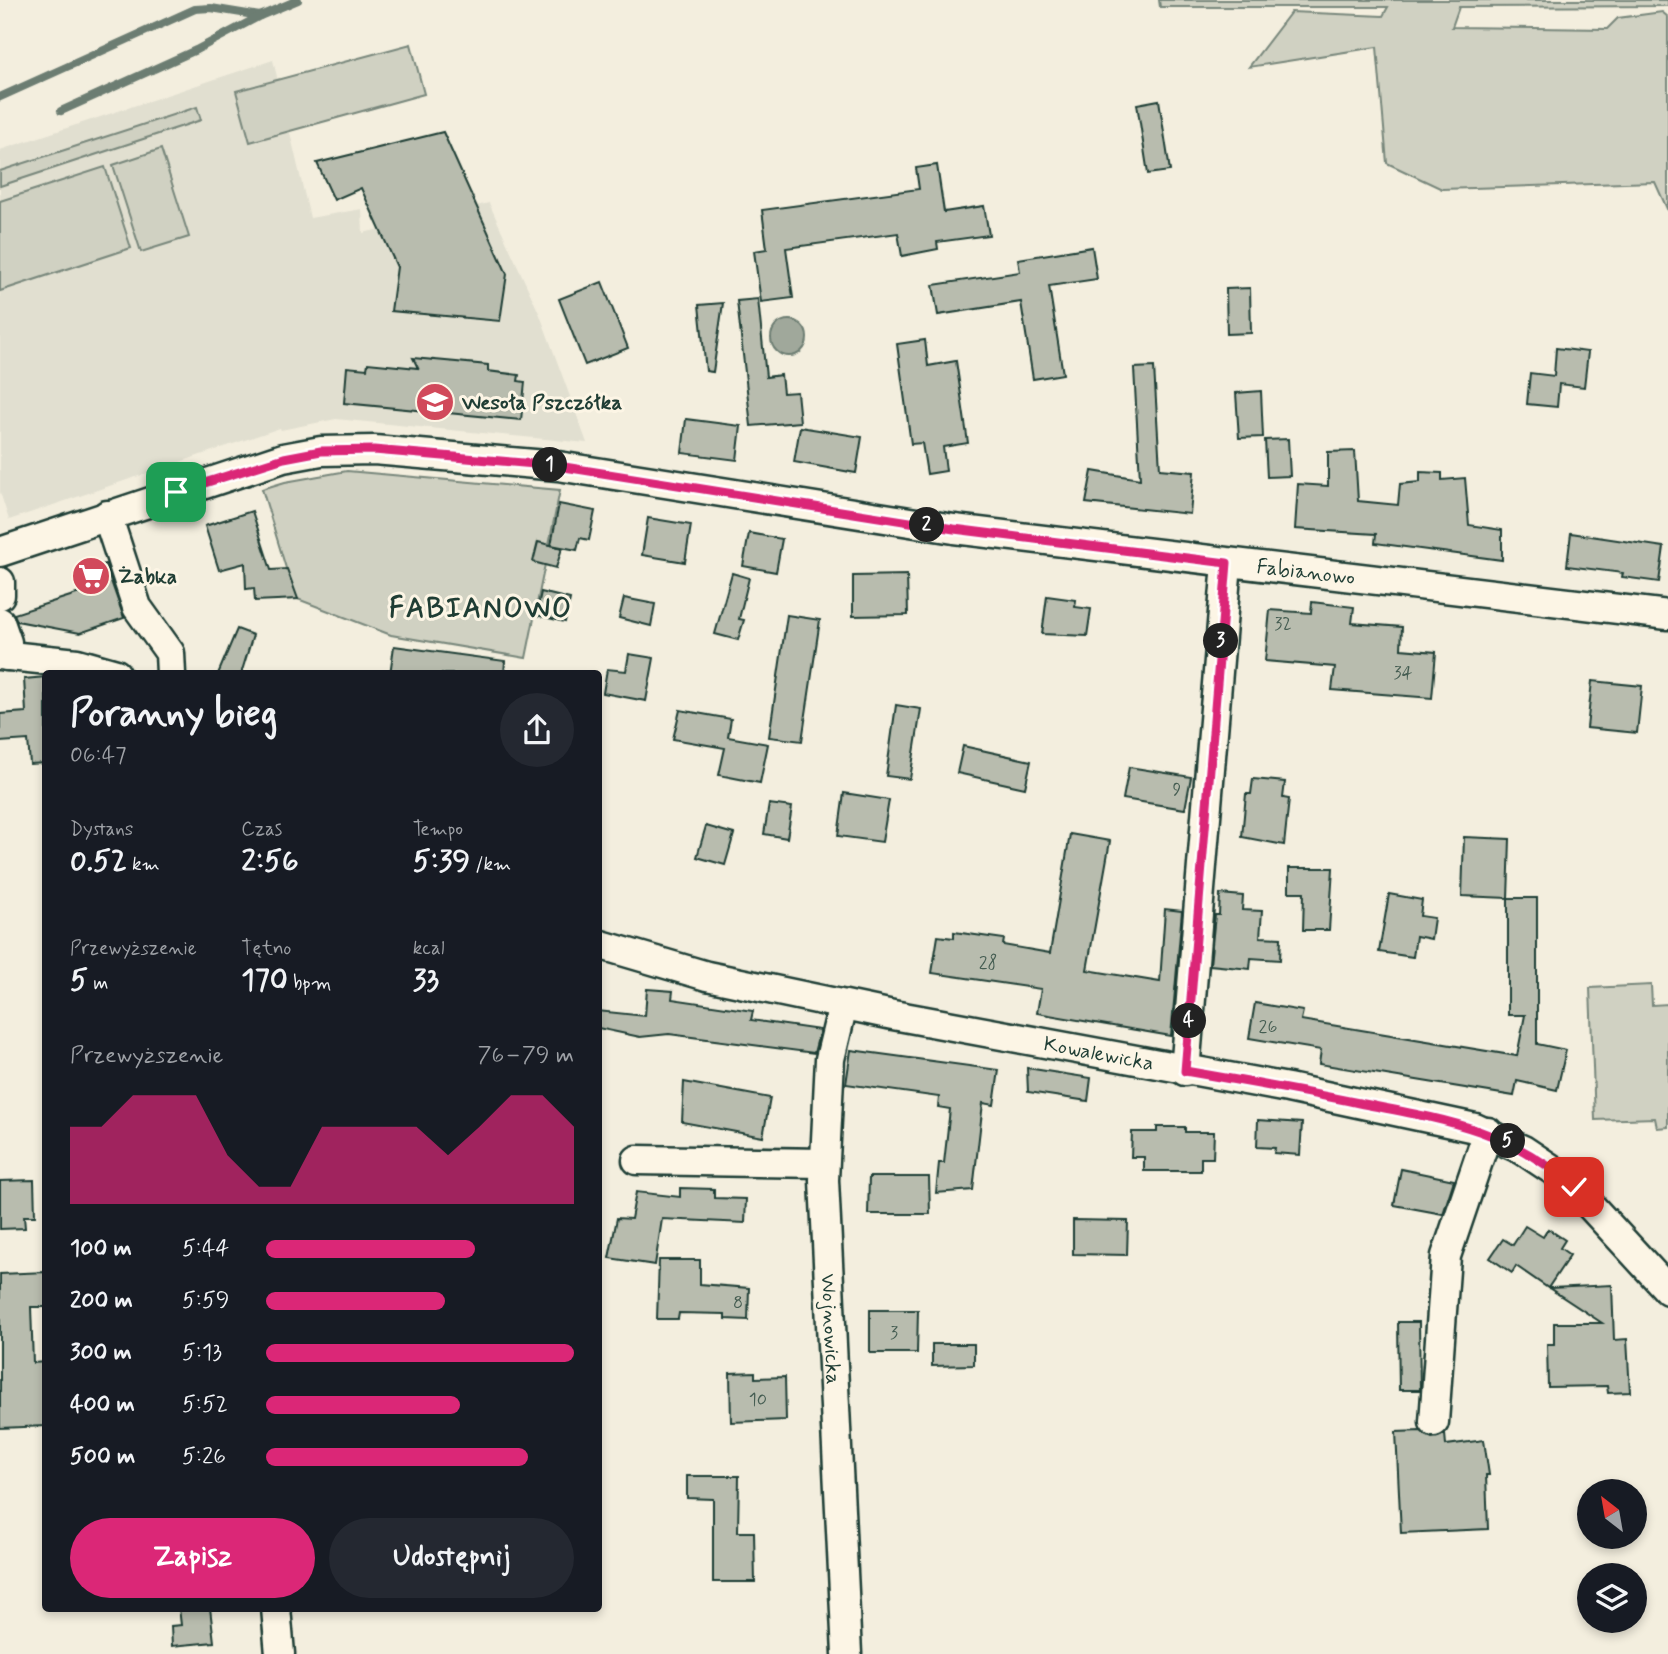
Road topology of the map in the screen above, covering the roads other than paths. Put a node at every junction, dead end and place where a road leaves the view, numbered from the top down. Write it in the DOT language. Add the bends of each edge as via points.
graph roads {
  1 [pos="107,515"];
  2 [pos="0,552"];
  3 [pos="1227,563"];
  4 [pos="0,582"];
  5 [pos="0,595"];
  6 [pos="1668,615"];
  7 [pos="0,622"];
  8 [pos="3,656"];
  9 [pos="102,670"];
  10 [pos="171,670"];
  11 [pos="602,945"];
  12 [pos="844,1005"];
  13 [pos="1185,1071"];
  14 [pos="1488,1132"];
  15 [pos="638,1160"];
  16 [pos="824,1163"];
  17 [pos="1668,1290"];
  18 [pos="1434,1422"];
  19 [pos="276,1612"];
  20 [pos="280,1654"];
  21 [pos="847,1654"];
  1 -- 2 [label="street, Fabianowo"];
  1 -- 3 [label="street, Fabianowo" via="284,458 321,451 374,450 558,466 954,529"];
  1 -- 10 [label="street" via="137,607 170,653"];
  3 -- 6 [label="street, Fabianowo"];
  3 -- 13 [label="street"];
  4 -- 5 [label="street"];
  7 -- 8 [label="street" via="7,642"];
  8 -- 9 [label="street"];
  11 -- 12 [label="street, Kowalewicka" via="674,968"];
  12 -- 13 [label="street, Kowalewicka"];
  12 -- 16 [label="street, Wojnowicka" via="830,1059"];
  13 -- 14 [label="street, Kowalewicka" via="1432,1117"];
  14 -- 17 [label="street, Kowalewicka" via="1565,1178"];
  14 -- 18 [label="street" via="1446,1256"];
  15 -- 16 [label="street"];
  16 -- 21 [label="street, Wojnowicka"];
  19 -- 20 [label="street"];
}
